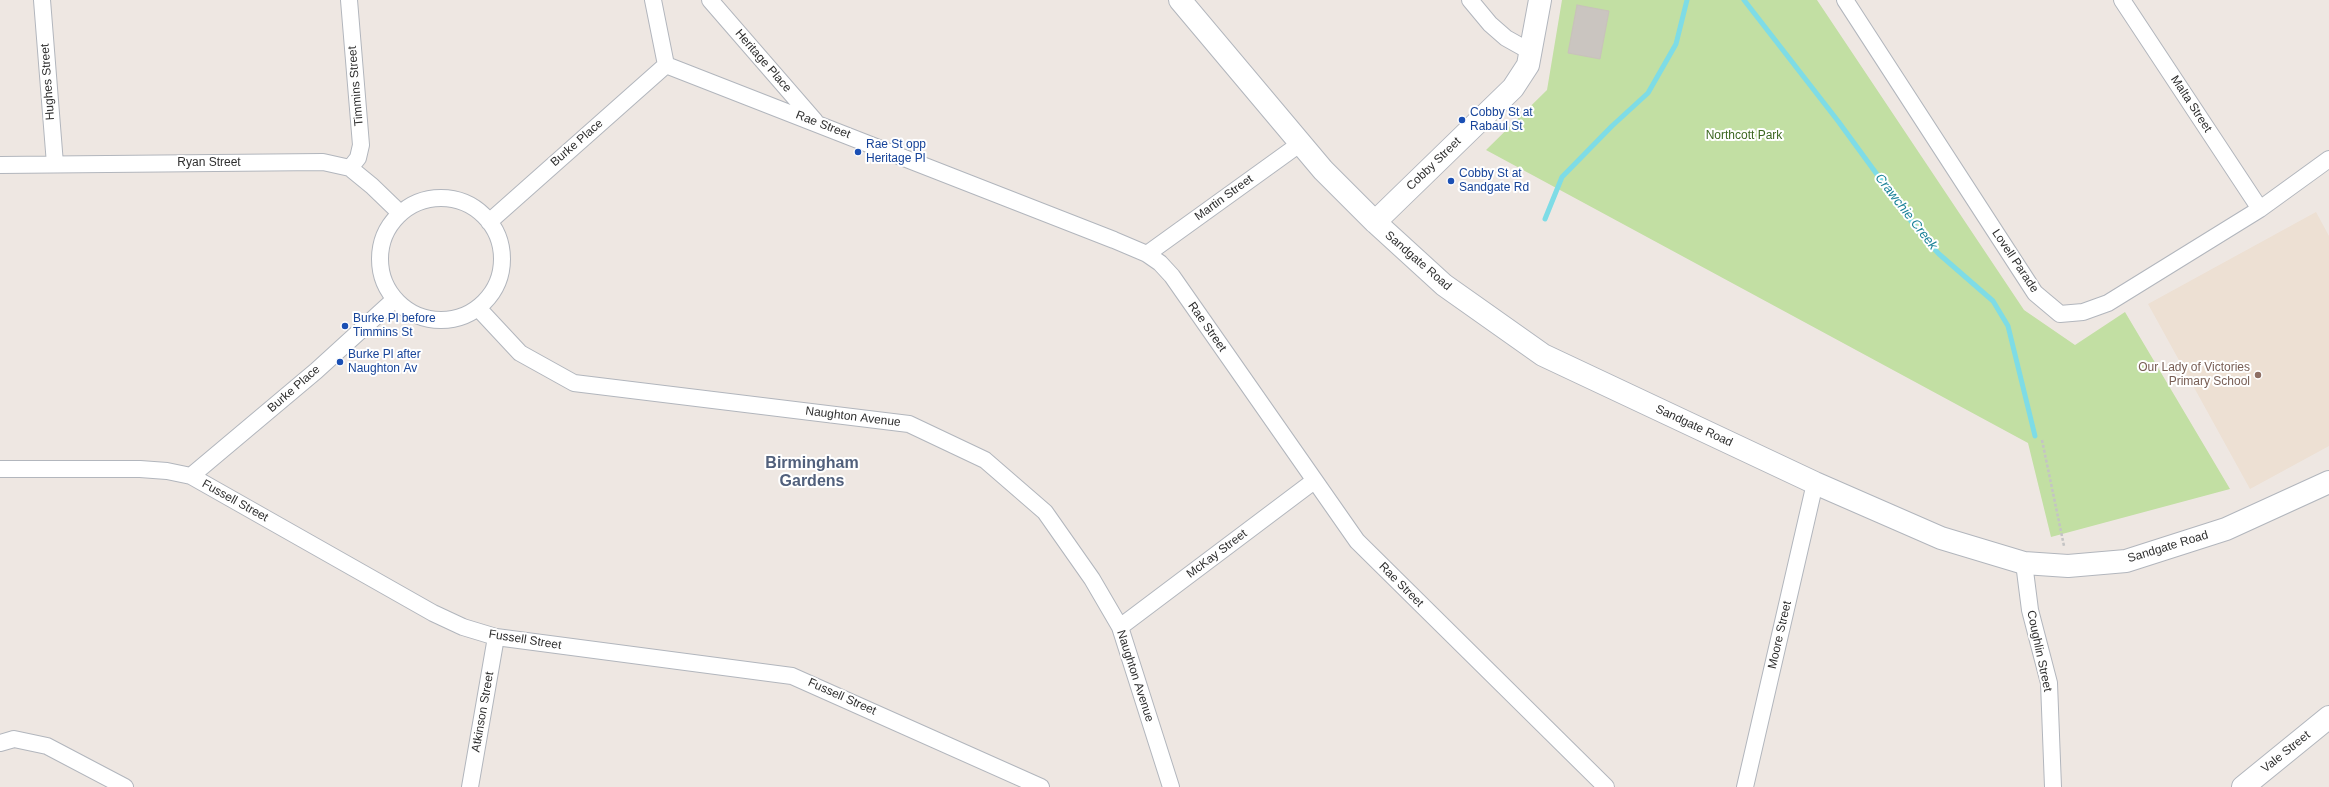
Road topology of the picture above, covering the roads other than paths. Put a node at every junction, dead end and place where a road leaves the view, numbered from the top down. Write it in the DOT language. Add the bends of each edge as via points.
graph roads {
  1 [pos="42,0"];
  2 [pos="349,0"];
  3 [pos="653,0"];
  4 [pos="710,0"];
  5 [pos="1180,0"];
  6 [pos="1470,0"];
  7 [pos="1540,0"];
  8 [pos="1845,0"];
  9 [pos="2122,0"];
  10 [pos="1531,52"];
  11 [pos="666,65"];
  12 [pos="816,122"];
  13 [pos="1301,143"];
  14 [pos="2329,159"];
  15 [pos="54,164"];
  16 [pos="0,165"];
  17 [pos="350,168"];
  18 [pos="2260,209"];
  19 [pos="400,213"];
  20 [pos="489,222"];
  21 [pos="1375,222"];
  22 [pos="1147,254"];
  23 [pos="395,299"];
  24 [pos="478,308"];
  25 [pos="0,469"];
  26 [pos="191,476"];
  27 [pos="1314,481"];
  28 [pos="2329,482"];
  29 [pos="1815,483"];
  30 [pos="2024,563"];
  31 [pos="1120,627"];
  32 [pos="496,637"];
  33 [pos="2329,717"];
  34 [pos="0,743"];
  35 [pos="125,787"];
  36 [pos="470,787"];
  37 [pos="1041,787"];
  38 [pos="1170,787"];
  39 [pos="1606,787"];
  40 [pos="1745,787"];
  41 [pos="2053,787"];
  42 [pos="2243,787"];
  1 -- 15 [label="street, Hughes Street"];
  2 -- 17 [label="street, Timmins Street" via="361,145 358,158"];
  3 -- 11 [label="street"];
  4 -- 12 [label="street, Heritage Place"];
  5 -- 13 [label="main road, Sandgate Road"];
  6 -- 10 [label="street" via="1506,38"];
  7 -- 10 [label="main road, Cobby Street"];
  8 -- 18 [label="street, Lovell Parade" via="2035,293 2060,314 2083,312 2108,303"];
  9 -- 18 [label="street, Malta Street"];
  10 -- 21 [label="main road, Cobby Street" via="1528,65 1513,88"];
  11 -- 12 [label="street, Rae Street"];
  11 -- 20 [label="street, Burke Place"];
  12 -- 22 [label="street, Rae Street"];
  13 -- 21 [label="main road, Sandgate Road" via="1323,170"];
  13 -- 22 [label="street, Martin Street"];
  14 -- 18 [label="street, Lovell Parade"];
  15 -- 16 [label="street, Ryan Street"];
  15 -- 17 [label="street, Ryan Street" via="323,162"];
  17 -- 19 [label="street, Ryan Street"];
  19 -- 20 [label="street" via="416,203 434,198 453,198 471,205"];
  19 -- 23 [label="street" via="388,228 380,265 385,283"];
  20 -- 24 [label="street" via="497,234 502,254 500,274 492,293"];
  21 -- 29 [label="main road, Sandgate Road" via="1444,285 1543,355"];
  22 -- 27 [label="street, Rae Street" via="1172,276"];
  23 -- 24 [label="street" via="409,311 438,320 462,317"];
  23 -- 26 [label="street, Burke Place" via="316,371"];
  24 -- 31 [label="street, Naughton Avenue" via="520,353 574,383 909,424 985,460 1045,512 1092,579"];
  25 -- 26 [label="street, Fussell Street" via="140,469"];
  26 -- 32 [label="street, Fussell Street" via="433,613 463,627"];
  27 -- 31 [label="street, McKay Street"];
  27 -- 39 [label="street, Rae Street" via="1357,541"];
  28 -- 30 [label="main road, Sandgate Road" via="2226,529 2126,561 2068,566"];
  29 -- 30 [label="main road, Sandgate Road" via="1941,538"];
  29 -- 40 [label="street, Moore Street"];
  30 -- 41 [label="street, Coughlin Street" via="2030,610 2048,683"];
  31 -- 38 [label="street, Naughton Avenue"];
  32 -- 36 [label="street, Atkinson Street"];
  32 -- 37 [label="street, Fussell Street" via="792,676"];
  33 -- 42 [label="main road, Vale Street"];
  34 -- 35 [label="street" via="14,738 47,746"];
}
